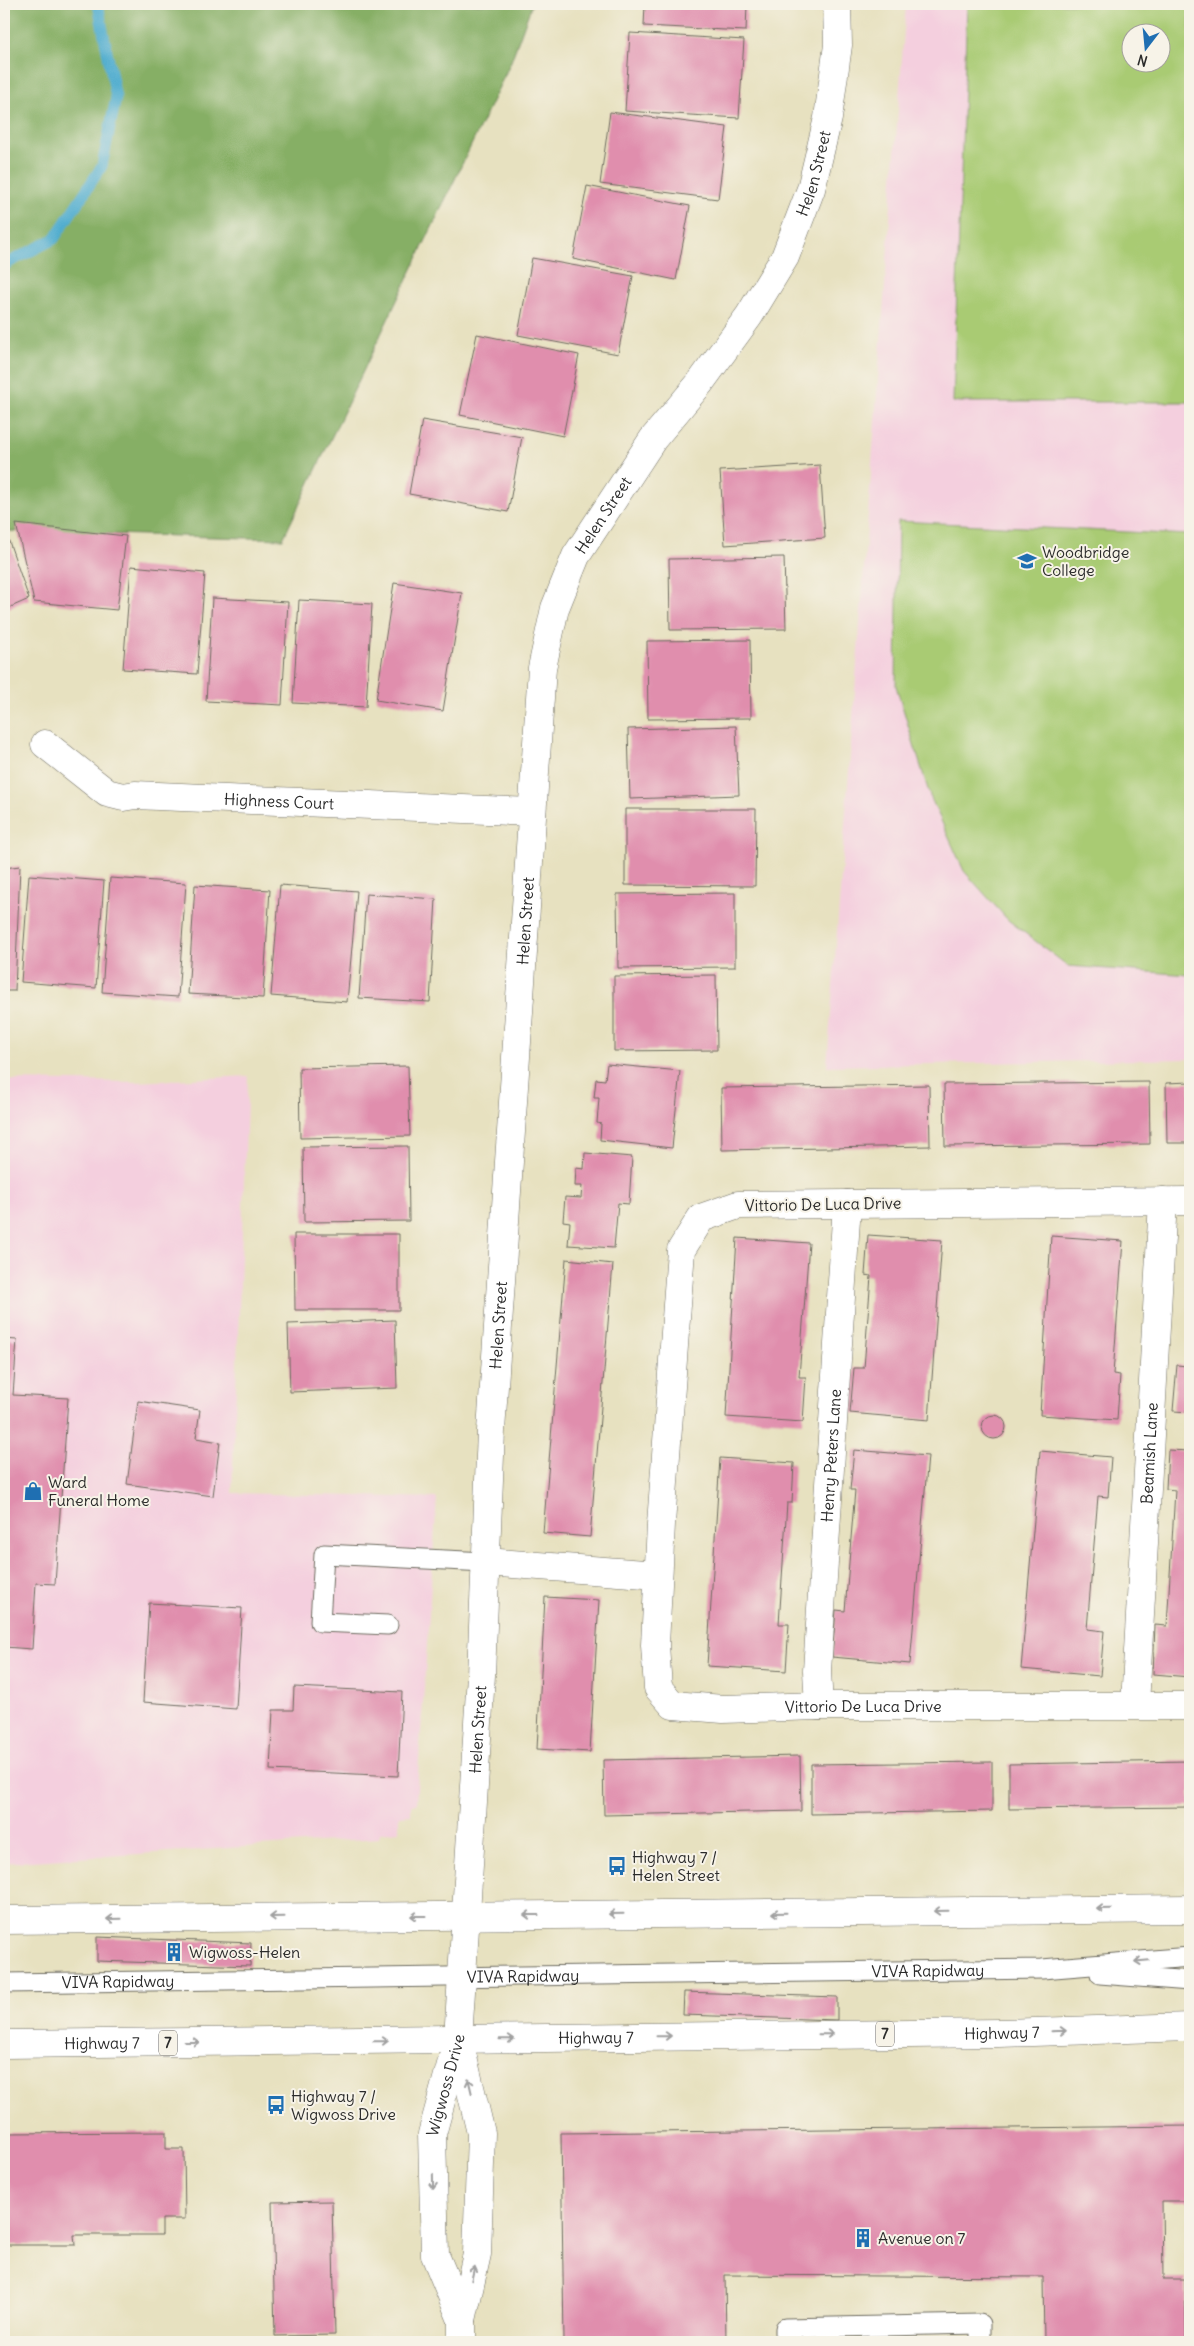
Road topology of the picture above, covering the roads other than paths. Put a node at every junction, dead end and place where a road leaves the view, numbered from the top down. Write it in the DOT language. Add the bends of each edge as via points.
graph roads {
  1 [pos="837,4"];
  2 [pos="45,744"];
  3 [pos="532,812"];
  4 [pos="1163,1201"];
  5 [pos="1190,1201"];
  6 [pos="847,1204"];
  7 [pos="486,1562"];
  8 [pos="658,1575"];
  9 [pos="388,1624"];
  10 [pos="1135,1705"];
  11 [pos="819,1706"];
  12 [pos="1190,1706"];
  13 [pos="1190,1909"];
  14 [pos="467,1915"];
  15 [pos="4,1920"];
  16 [pos="1190,1957"];
  17 [pos="1042,1969"];
  18 [pos="463,1977"];
  19 [pos="1190,1981"];
  20 [pos="4,1982"];
  21 [pos="1190,2027"];
  22 [pos="458,2039"];
  23 [pos="4,2044"];
  24 [pos="462,2331"];
  25 [pos="785,2342"];
  26 [pos="980,2342"];
  1 -- 3 [label="street, Helen Street" via="838,45 828,118 812,189 785,257 749,316 700,383 653,439 611,502 576,556 555,608 542,668"];
  2 -- 3 [label="street, Highness Court" via="107,793 123,797"];
  3 -- 7 [label="street, Helen Street" via="491,1431"];
  4 -- 5 [label="street, Vittorio De Luca Drive"];
  4 -- 6 [label="street, Vittorio De Luca Drive"];
  4 -- 10 [label="street, Beamish Lane"];
  6 -- 8 [label="street, Vittorio De Luca Drive" via="738,1205 701,1218 682,1250"];
  6 -- 11 [label="street, Henry Peters Lane" via="818,1662"];
  7 -- 8 [label="street"];
  7 -- 9 [label="lane" via="324,1554 320,1622"];
  7 -- 14 [label="street, Helen Street"];
  8 -- 11 [label="street, Vittorio De Luca Drive" via="655,1645 658,1688 673,1705 724,1709"];
  10 -- 11 [label="street, Vittorio De Luca Drive"];
  10 -- 12 [label="street, Vittorio De Luca Drive"];
  13 -- 14 [label="street, one-way"];
  14 -- 15 [label="street, one-way"];
  14 -- 18 [label="street, Helen Street"];
  16 -- 17 [label="lane, VIVA Rapidway, one-way"];
  17 -- 18 [label="lane, VIVA Rapidway"];
  17 -- 19 [label="lane, VIVA Rapidway"];
  18 -- 20 [label="lane, VIVA Rapidway"];
  18 -- 22 [label="street, Helen Street"];
  22 -- 21 [label="street, Highway 7 / 7, one-way"];
  23 -- 22 [label="street, Highway 7 / 7, one-way"];
  24 -- 22 [label="street, Wigwoss Drive, one-way" via="477,2254 481,2134"];
  22 -- 24 [label="street, Wigwoss Drive, one-way" via="432,2134 435,2255"];
  25 -- 26 [label="lane" via="785,2328 980,2324"];
}
